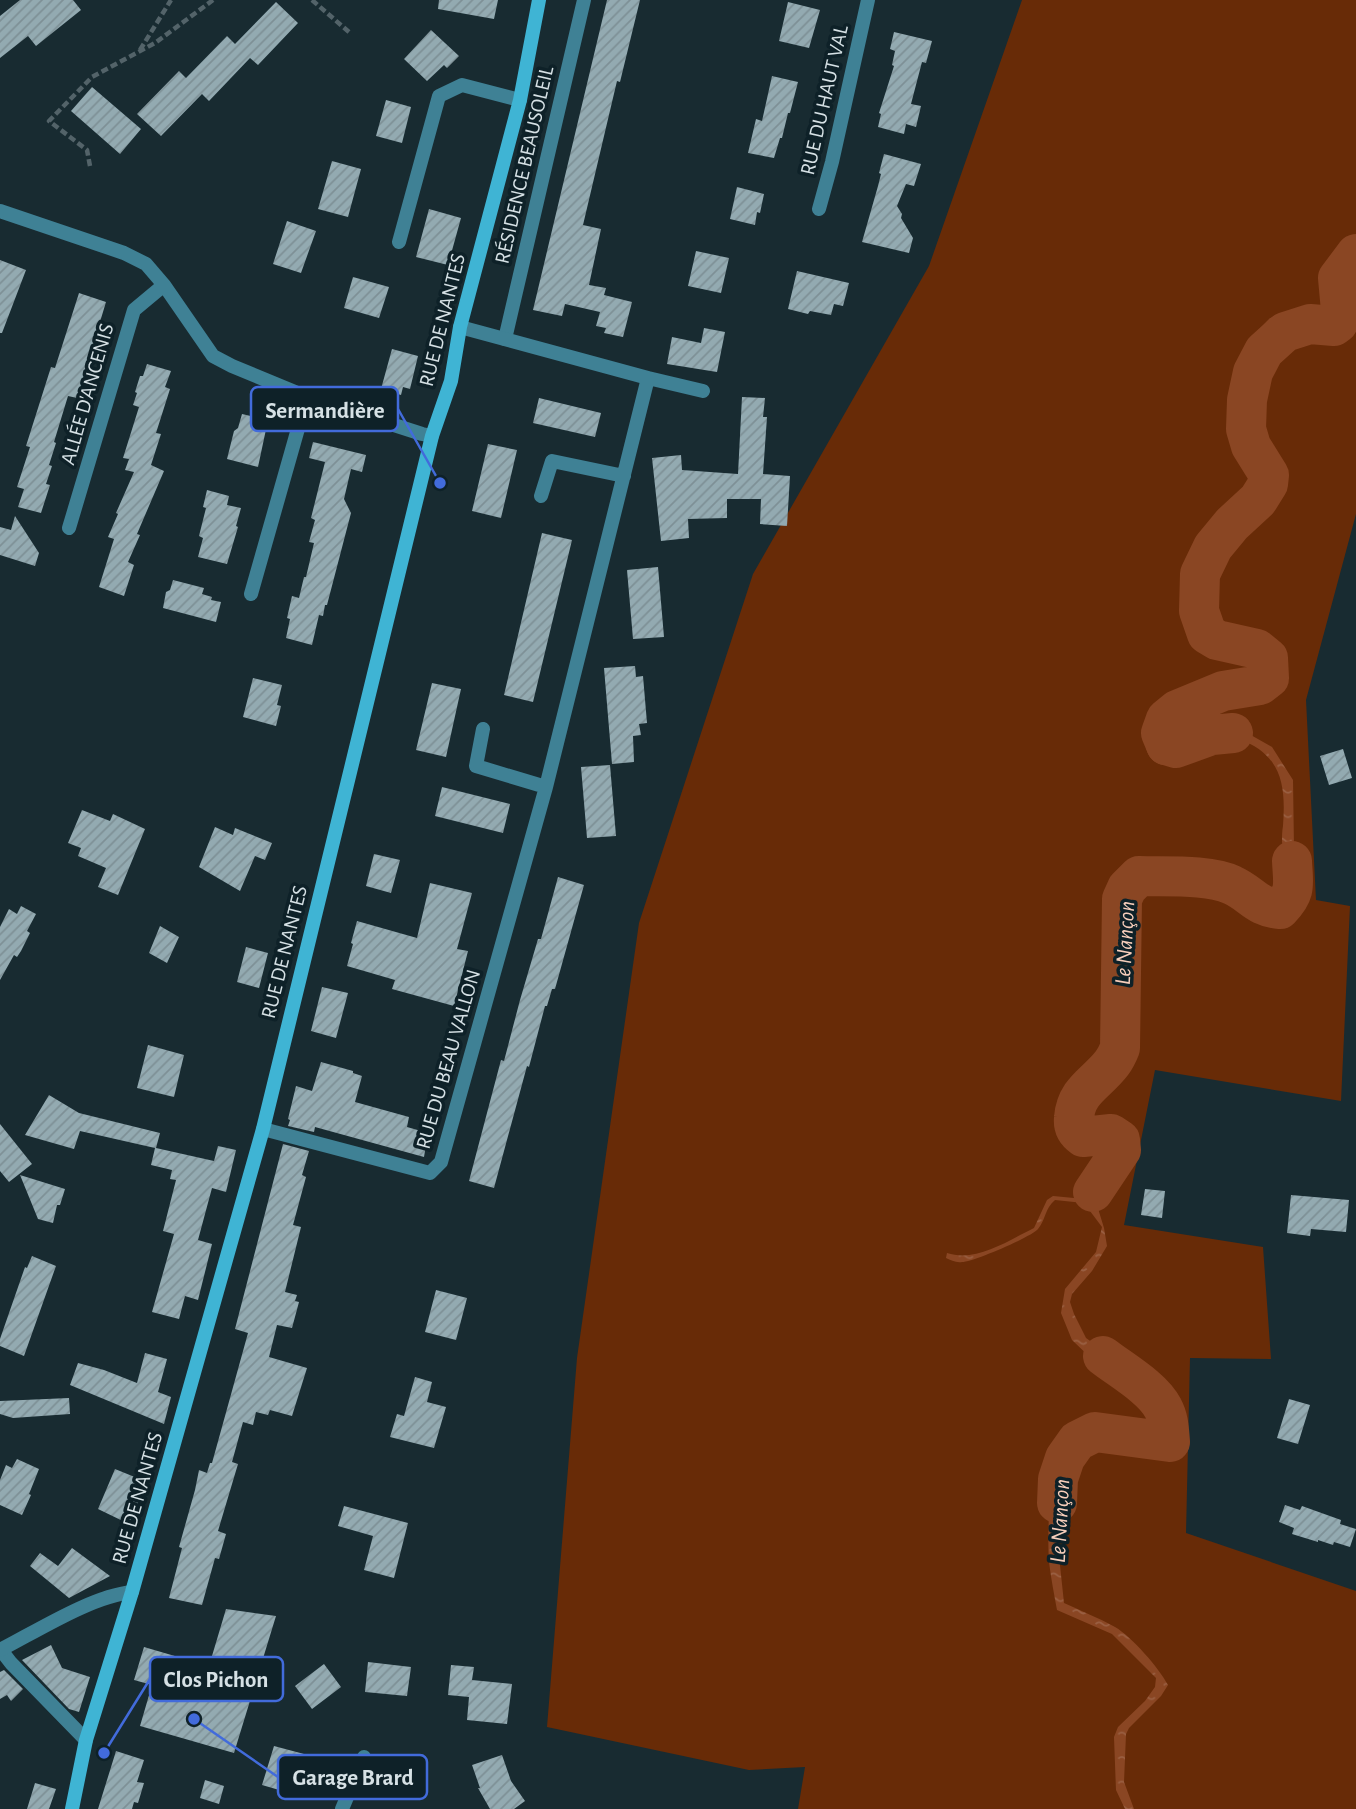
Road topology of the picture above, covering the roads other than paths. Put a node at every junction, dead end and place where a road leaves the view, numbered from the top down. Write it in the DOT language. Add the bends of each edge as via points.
graph roads {
  1 [pos="539,0"];
  2 [pos="584,0"];
  3 [pos="868,0"];
  4 [pos="520,100"];
  5 [pos="819,209"];
  6 [pos="0,211"];
  7 [pos="399,242"];
  8 [pos="164,285"];
  9 [pos="460,327"];
  10 [pos="505,339"];
  11 [pos="649,378"];
  12 [pos="703,391"];
  13 [pos="307,397"];
  14 [pos="432,436"];
  15 [pos="624,476"];
  16 [pos="541,496"];
  17 [pos="69,528"];
  18 [pos="251,594"];
  19 [pos="483,729"];
  20 [pos="546,787"];
  21 [pos="263,1129"];
  22 [pos="132,1592"];
  23 [pos="0,1649"];
  24 [pos="86,1740"];
  25 [pos="364,1757"];
  26 [pos="72,1809"];
  27 [pos="342,1809"];
  1 -- 4 [label="main road, RUE DE NANTES"];
  2 -- 10 [label="street, RÉSIDENCE BEAUSOLEIL"];
  3 -- 5 [label="street, RUE DU HAUT VAL"];
  4 -- 7 [label="street" via="462,85 439,96"];
  4 -- 9 [label="main road, RUE DE NANTES"];
  6 -- 8 [label="street" via="124,253 146,264"];
  8 -- 13 [label="street" via="214,356"];
  8 -- 17 [label="street, ALLÉE D'ANCENIS" via="134,310"];
  9 -- 10 [label="street"];
  9 -- 14 [label="main road, RUE DE NANTES" via="451,381"];
  10 -- 11 [label="street"];
  11 -- 12 [label="street"];
  11 -- 15 [label="street, RUE DU BEAU VALLON"];
  13 -- 14 [label="street"];
  13 -- 18 [label="street"];
  14 -- 21 [label="main road, RUE DE NANTES"];
  15 -- 16 [label="street" via="552,460"];
  15 -- 20 [label="street, RUE DU BEAU VALLON"];
  19 -- 20 [label="street" via="476,766"];
  20 -- 21 [label="street, RUE DU BEAU VALLON" via="441,1162 430,1173"];
  21 -- 22 [label="main road, RUE DE NANTES"];
  22 -- 23 [label="street" via="78,1609"];
  22 -- 24 [label="main road, RUE DE NANTES"];
  23 -- 24 [label="street"];
  24 -- 26 [label="main road, RUE DE NANTES"];
  25 -- 27 [label="street"];
}
